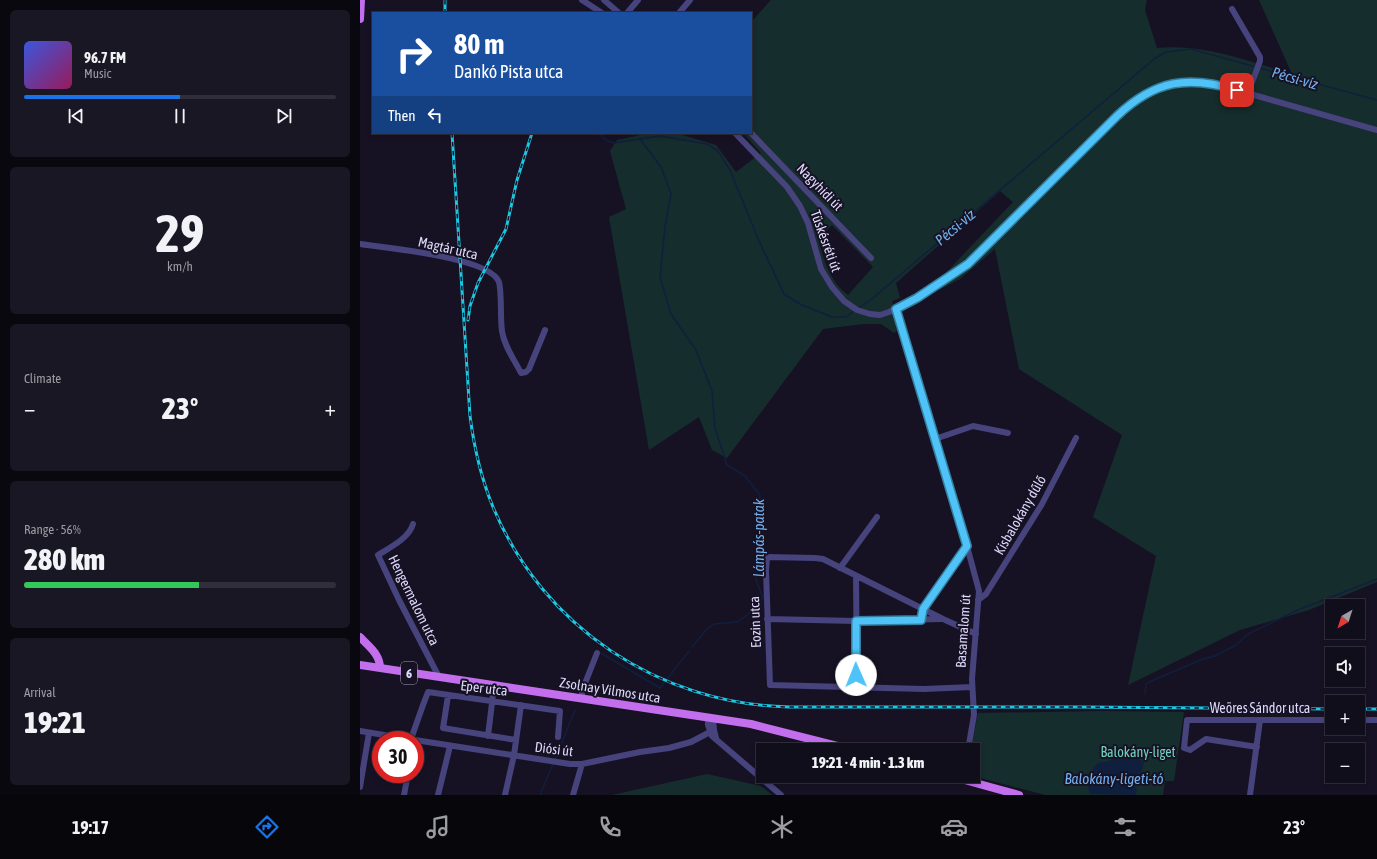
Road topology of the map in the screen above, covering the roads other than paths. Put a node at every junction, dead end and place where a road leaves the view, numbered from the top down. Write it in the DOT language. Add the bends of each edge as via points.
graph roads {
  1 [pos="582,0"];
  2 [pos="604,0"];
  3 [pos="638,0"];
  4 [pos="690,0"];
  5 [pos="361,1"];
  6 [pos="1232,9"];
  7 [pos="600,12"];
  8 [pos="618,12"];
  9 [pos="628,12"];
  10 [pos="680,12"];
  11 [pos="360,19"];
  12 [pos="1248,93"];
  13 [pos="1377,130"];
  14 [pos="737,134"];
  15 [pos="752,134"];
  16 [pos="360,244"];
  17 [pos="871,258"];
  18 [pos="896,309"];
  19 [pos="545,330"];
  20 [pos="1008,433"];
  21 [pos="1076,438"];
  22 [pos="935,439"];
  23 [pos="878,517"];
  24 [pos="413,524"];
  25 [pos="967,546"];
  26 [pos="840,568"];
  27 [pos="856,576"];
  28 [pos="978,600"];
  29 [pos="923,609"];
  30 [pos="767,619"];
  31 [pos="943,619"];
  32 [pos="921,620"];
  33 [pos="856,621"];
  34 [pos="976,634"];
  35 [pos="360,637"];
  36 [pos="597,654"];
  37 [pos="360,665"];
  38 [pos="380,668"];
  39 [pos="439,677"];
  40 [pos="432,686"];
  41 [pos="494,686"];
  42 [pos="972,687"];
  43 [pos="857,688"];
  44 [pos="428,692"];
  45 [pos="448,696"];
  46 [pos="578,698"];
  47 [pos="492,700"];
  48 [pos="521,705"];
  49 [pos="710,718"];
  50 [pos="1260,720"];
  51 [pos="1325,720"];
  52 [pos="1365,720"];
  53 [pos="1377,720"];
  54 [pos="416,731"];
  55 [pos="360,732"];
  56 [pos="710,732"];
  57 [pos="369,733"];
  58 [pos="372,733"];
  59 [pos="488,736"];
  60 [pos="558,737"];
  61 [pos="516,740"];
  62 [pos="718,741"];
  63 [pos="424,742"];
  64 [pos="826,743"];
  65 [pos="969,743"];
  66 [pos="450,746"];
  67 [pos="1256,747"];
  68 [pos="514,755"];
  69 [pos="582,764"];
  70 [pos="406,783"];
  71 [pos="977,783"];
  72 [pos="360,788"];
  73 [pos="404,795"];
  74 [pos="438,795"];
  75 [pos="505,795"];
  76 [pos="572,795"];
  77 [pos="781,795"];
  78 [pos="1017,795"];
  79 [pos="1250,795"];
  1 -- 7 [label="street"];
  2 -- 8 [label="street"];
  3 -- 9 [label="street"];
  4 -- 10 [label="street"];
  5 -- 11 [label="main road"];
  6 -- 12 [label="street" via="1260,59"];
  12 -- 13 [label="street, Tüskésréti út"];
  12 -- 18 [label="street, Tüskésréti út" via="1215,84 1195,82 1165,86 1142,96 1117,116 968,264"];
  14 -- 18 [label="street, Tüskésréti út" via="787,187 800,206 808,223 823,273 844,301 860,312 870,314 880,315"];
  15 -- 17 [label="street, Nagyhidi út"];
  16 -- 19 [label="street, Magtár utca" via="429,254 473,264 491,273 497,278 499,285 503,337 521,373 529,369"];
  18 -- 22 [label="street, Basamalom út"];
  20 -- 22 [label="street" via="973,426"];
  21 -- 28 [label="street, Kisbalokány dűlő" via="1042,504 986,594"];
  22 -- 25 [label="street, Basamalom út"];
  23 -- 26 [label="street"];
  24 -- 39 [label="street, Hengermalom utca" via="406,535 378,555"];
  25 -- 28 [label="street, Basamalom út" via="979,591"];
  25 -- 29 [label="street"];
  26 -- 27 [label="street"];
  26 -- 30 [label="street, Eozin utca" via="822,559 767,557"];
  27 -- 29 [label="street"];
  27 -- 33 [label="street"];
  28 -- 34 [label="street, Basamalom út"];
  29 -- 31 [label="street"];
  29 -- 32 [label="street"];
  30 -- 33 [label="street"];
  30 -- 43 [label="street, Eozin utca" via="770,685"];
  31 -- 32 [label="street"];
  31 -- 34 [label="street"];
  32 -- 33 [label="street"];
  33 -- 43 [label="street"];
  34 -- 42 [label="street, Basamalom út"];
  35 -- 38 [label="main road" via="375,652 380,660"];
  36 -- 46 [label="street"];
  37 -- 38 [label="main road, Zsolnay Vilmos utca / 6"];
  38 -- 39 [label="main road, Zsolnay Vilmos utca / 6"];
  39 -- 41 [label="main road, Zsolnay Vilmos utca / 6"];
  40 -- 44 [label="street"];
  41 -- 46 [label="main road, Zsolnay Vilmos utca / 6"];
  41 -- 47 [label="street"];
  42 -- 43 [label="street"];
  42 -- 65 [label="street, Basamalom út" via="974,715"];
  44 -- 45 [label="street, Eper utca"];
  44 -- 54 [label="street"];
  45 -- 47 [label="street, Eper utca"];
  45 -- 59 [label="street" via="443,728"];
  46 -- 49 [label="main road, Zsolnay Vilmos utca / 6"];
  47 -- 48 [label="street, Eper utca"];
  47 -- 59 [label="street"];
  48 -- 60 [label="street, Eper utca" via="560,711"];
  48 -- 61 [label="street"];
  49 -- 56 [label="street" via="707,722"];
  49 -- 62 [label="street"];
  49 -- 64 [label="main road, Zsolnay Vilmos utca / 6" via="751,724"];
  50 -- 51 [label="street, Weöres Sándor utca"];
  50 -- 67 [label="street"];
  50 -- 67 [label="street, Weöres Sándor utca" via="1187,720 1184,748 1190,750 1206,739"];
  52 -- 53 [label="street"];
  55 -- 57 [label="street, Diósi út"];
  56 -- 62 [label="street"];
  56 -- 69 [label="street, Diósi út" via="691,742 669,748"];
  57 -- 58 [label="street, Diósi út"];
  57 -- 72 [label="street"];
  59 -- 61 [label="street"];
  61 -- 68 [label="street"];
  62 -- 77 [label="street"];
  63 -- 66 [label="street, Diósi út"];
  66 -- 68 [label="street, Diósi út"];
  66 -- 74 [label="street"];
  67 -- 79 [label="street"];
  68 -- 69 [label="street, Diósi út"];
  68 -- 75 [label="street"];
  69 -- 76 [label="street"];
  70 -- 73 [label="street"];
  71 -- 78 [label="main road"];
}
